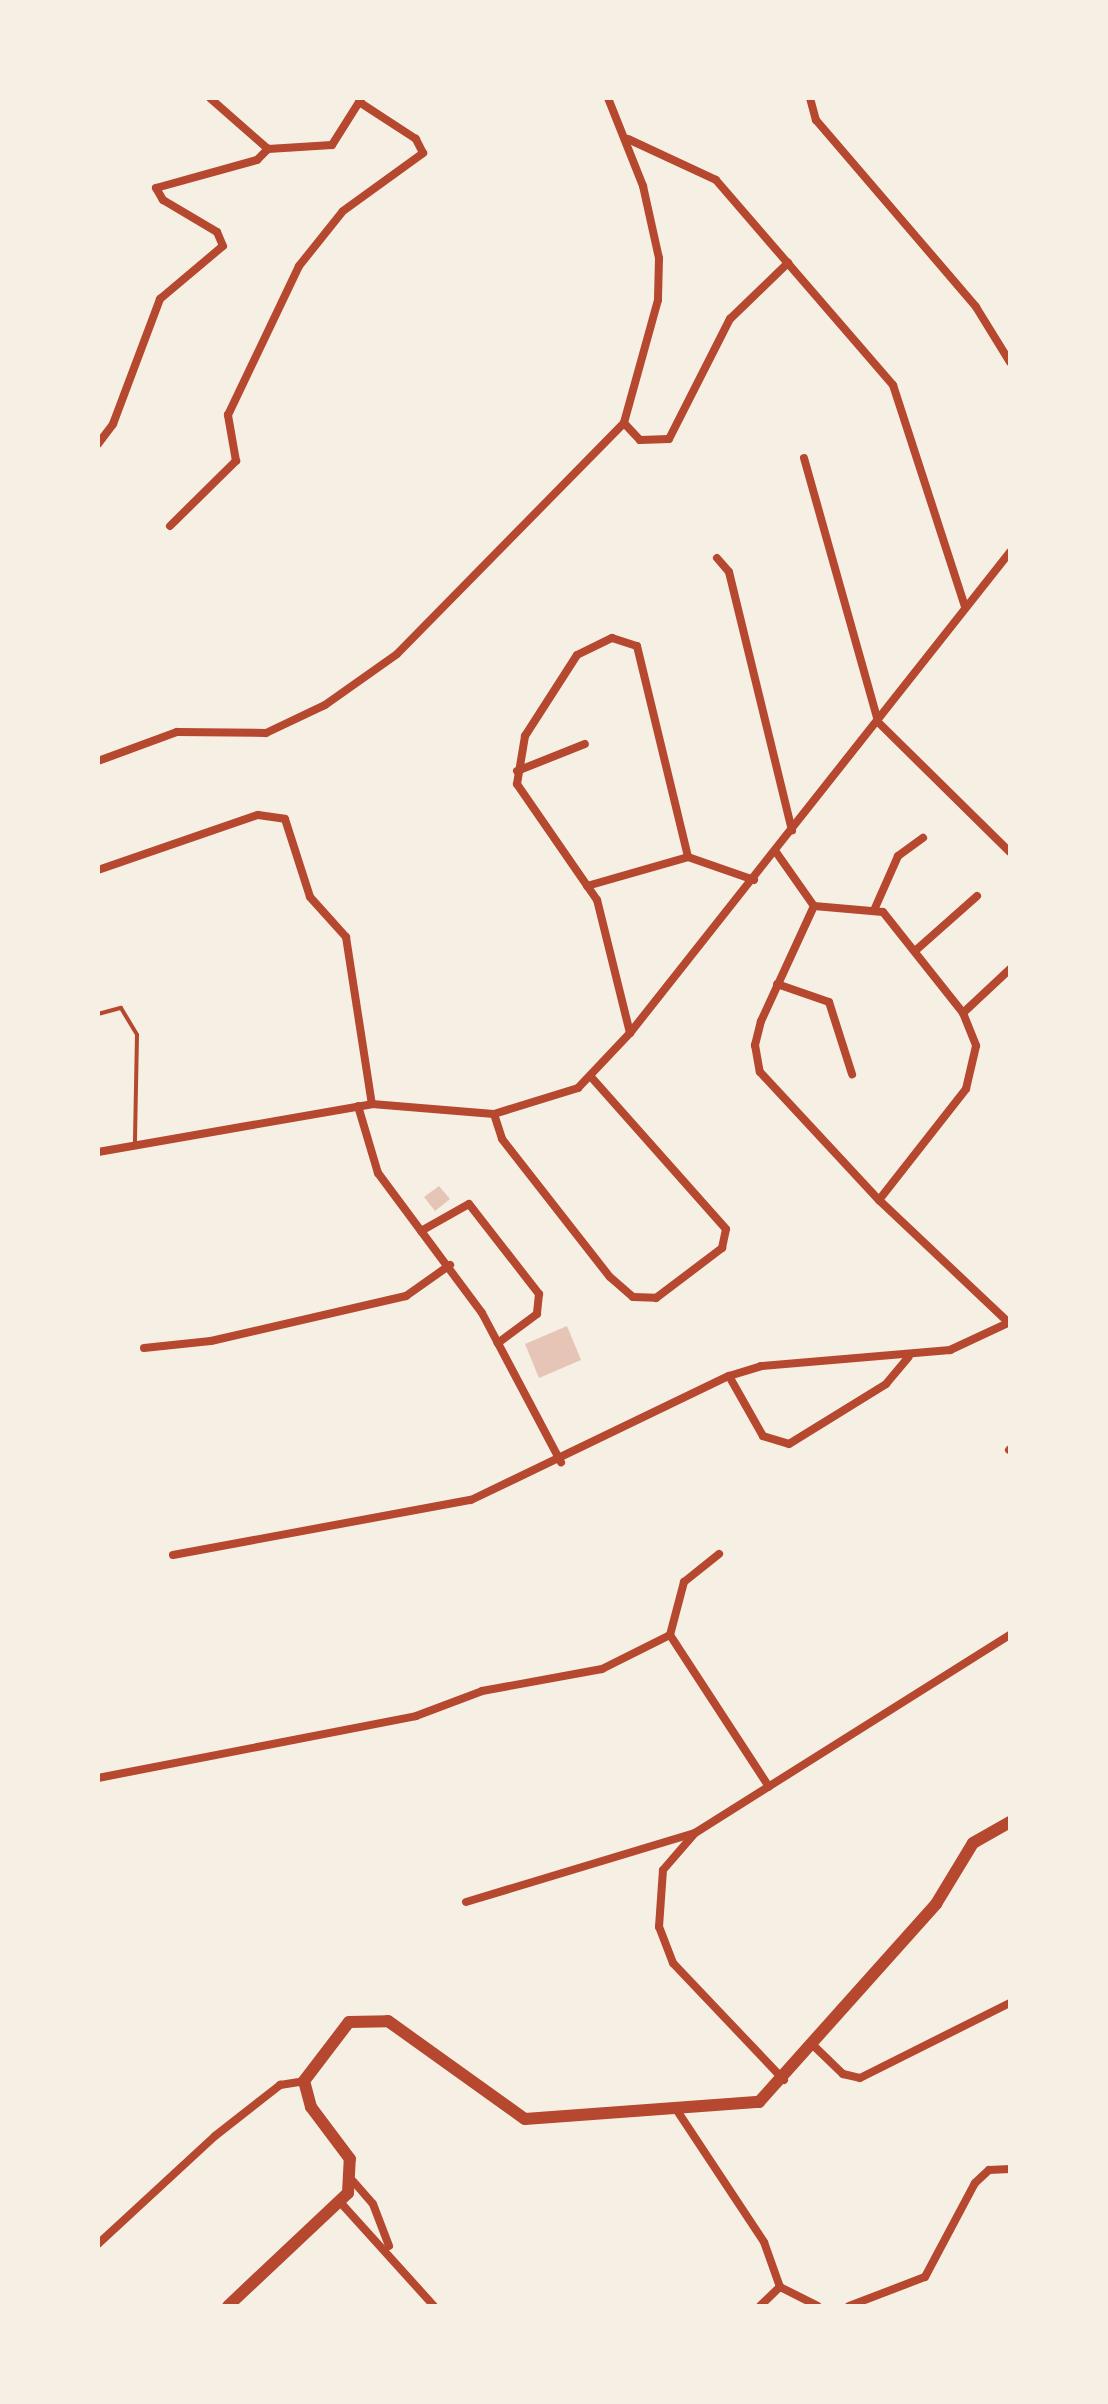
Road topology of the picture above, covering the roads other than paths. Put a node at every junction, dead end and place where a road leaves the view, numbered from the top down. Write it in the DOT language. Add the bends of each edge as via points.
graph roads {
  1 [pos="210,98"];
  2 [pos="608,98"];
  3 [pos="810,98"];
  4 [pos="360,100"];
  5 [pos="628,139"];
  6 [pos="268,149"];
  7 [pos="788,263"];
  8 [pos="1010,362"];
  9 [pos="624,423"];
  10 [pos="98,444"];
  11 [pos="804,458"];
  12 [pos="170,526"];
  13 [pos="1010,552"];
  14 [pos="717,558"];
  15 [pos="965,606"];
  16 [pos="878,722"];
  17 [pos="585,744"];
  18 [pos="98,761"];
  19 [pos="517,771"];
  20 [pos="792,830"];
  21 [pos="923,838"];
  22 [pos="776,852"];
  23 [pos="1010,852"];
  24 [pos="688,857"];
  25 [pos="98,870"];
  26 [pos="754,880"];
  27 [pos="587,886"];
  28 [pos="977,896"];
  29 [pos="814,906"];
  30 [pos="875,908"];
  31 [pos="915,951"];
  32 [pos="1010,969"];
  33 [pos="777,984"];
  34 [pos="963,1013"];
  35 [pos="98,1014"];
  36 [pos="630,1033"];
  37 [pos="852,1074"];
  38 [pos="591,1077"];
  39 [pos="372,1104"];
  40 [pos="358,1106"];
  41 [pos="494,1114"];
  42 [pos="135,1146"];
  43 [pos="98,1152"];
  44 [pos="879,1200"];
  45 [pos="421,1231"];
  46 [pos="450,1265"];
  47 [pos="1010,1323"];
  48 [pos="498,1343"];
  49 [pos="144,1348"];
  50 [pos="909,1357"];
  51 [pos="729,1376"];
  52 [pos="561,1462"];
  53 [pos="719,1554"];
  54 [pos="173,1555"];
  55 [pos="670,1635"];
  56 [pos="1010,1635"];
  57 [pos="98,1778"];
  58 [pos="769,1787"];
  59 [pos="1010,1822"];
  60 [pos="695,1833"];
  61 [pos="466,1902"];
  62 [pos="1010,2003"];
  63 [pos="815,2047"];
  64 [pos="785,2080"];
  65 [pos="304,2081"];
  66 [pos="678,2112"];
  67 [pos="1010,2169"];
  68 [pos="353,2181"];
  69 [pos="340,2202"];
  70 [pos="98,2244"];
  71 [pos="390,2251"];
  72 [pos="780,2287"];
  73 [pos="228,2306"];
  74 [pos="434,2306"];
  75 [pos="760,2306"];
  76 [pos="818,2306"];
  77 [pos="849,2306"];
  1 -- 6 [label="street"];
  2 -- 5 [label="street"];
  3 -- 8 [label="street" via="816,120 976,307"];
  4 -- 6 [label="street" via="332,145"];
  4 -- 12 [label="street" via="416,139 423,153 343,211 299,266 228,415 236,461"];
  5 -- 7 [label="street" via="716,180"];
  5 -- 9 [label="street" via="660,280"];
  6 -- 10 [label="street" via="257,160 156,188 163,200 217,232 223,246 160,299 113,424"];
  7 -- 9 [label="street" via="730,319 669,439 640,440"];
  7 -- 15 [label="street" via="893,385"];
  9 -- 18 [label="street" via="397,654 325,705 266,733 177,732"];
  11 -- 16 [label="street"];
  13 -- 15 [label="street"];
  14 -- 20 [label="street" via="729,572"];
  15 -- 16 [label="street"];
  16 -- 20 [label="street"];
  16 -- 23 [label="street"];
  17 -- 19 [label="street"];
  19 -- 24 [label="street" via="525,736 564,666 612,638 633,641"];
  19 -- 27 [label="street" via="520,794"];
  20 -- 22 [label="street"];
  21 -- 30 [label="street" via="898,856"];
  22 -- 26 [label="street"];
  22 -- 29 [label="street"];
  24 -- 26 [label="street"];
  24 -- 27 [label="street"];
  25 -- 39 [label="street" via="258,815 285,819 310,897 346,937"];
  26 -- 36 [label="street"];
  27 -- 36 [label="street" via="605,922"];
  28 -- 31 [label="street"];
  29 -- 30 [label="street"];
  29 -- 33 [label="street"];
  30 -- 31 [label="street"];
  31 -- 34 [label="street"];
  32 -- 34 [label="street"];
  33 -- 37 [label="street" via="829,1002"];
  33 -- 44 [label="street" via="755,1045 760,1072"];
  34 -- 44 [label="street" via="976,1046 966,1089"];
  35 -- 42 [label="lane" via="121,1008 137,1035"];
  36 -- 38 [label="street"];
  38 -- 41 [label="street" via="556,1099"];
  38 -- 41 [label="street" via="726,1229 722,1248 656,1298 633,1297 610,1277 502,1139"];
  39 -- 40 [label="street"];
  39 -- 41 [label="street"];
  40 -- 42 [label="street"];
  40 -- 45 [label="street" via="378,1173"];
  42 -- 43 [label="street"];
  44 -- 47 [label="street"];
  45 -- 46 [label="street"];
  45 -- 48 [label="street" via="469,1204 539,1294 537,1314"];
  46 -- 48 [label="street"];
  46 -- 49 [label="street" via="406,1296 211,1341"];
  47 -- 50 [label="street" via="973,1343"];
  48 -- 52 [label="street"];
  50 -- 51 [label="street" via="761,1366"];
  50 -- 51 [label="street" via="886,1384 789,1444 763,1436"];
  51 -- 52 [label="street"];
  52 -- 54 [label="street" via="471,1500"];
  53 -- 55 [label="street" via="684,1582"];
  55 -- 57 [label="street" via="602,1669 482,1691 416,1716"];
  55 -- 58 [label="street"];
  56 -- 58 [label="street"];
  58 -- 60 [label="street"];
  59 -- 63 [label="main road" via="973,1843 936,1904"];
  60 -- 61 [label="street"];
  60 -- 64 [label="street" via="663,1870 657,1898 664,1946"];
  62 -- 63 [label="street" via="860,2078 843,2074"];
  63 -- 64 [label="main road"];
  64 -- 66 [label="main road" via="759,2102"];
  65 -- 66 [label="main road" via="349,2022 374,2016 525,2119"];
  65 -- 68 [label="main road" via="311,2107 350,2159"];
  65 -- 70 [label="street" via="280,2085 226,2127"];
  66 -- 72 [label="street" via="764,2242"];
  67 -- 77 [label="street" via="989,2170 975,2183 925,2277"];
  68 -- 69 [label="main road"];
  68 -- 71 [label="street" via="373,2204"];
  69 -- 71 [label="street"];
  69 -- 73 [label="main road"];
  71 -- 74 [label="street"];
  72 -- 75 [label="street"];
  72 -- 76 [label="street"];
}
